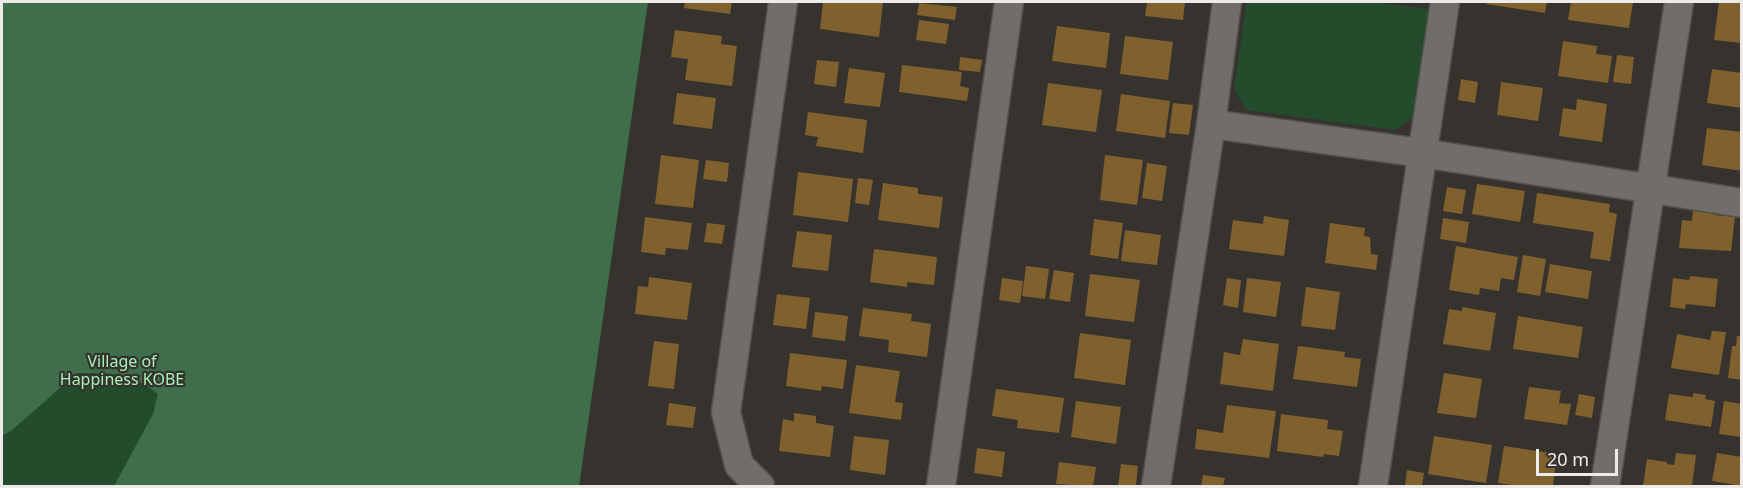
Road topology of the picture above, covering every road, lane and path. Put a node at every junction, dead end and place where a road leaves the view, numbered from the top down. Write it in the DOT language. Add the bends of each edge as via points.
graph roads {
  1 [pos="783,2"];
  2 [pos="1009,2"];
  3 [pos="1227,2"];
  4 [pos="1445,2"];
  5 [pos="1679,2"];
  6 [pos="1211,124"];
  7 [pos="1422,153"];
  8 [pos="1651,189"];
  9 [pos="1742,203"];
  10 [pos="760,486"];
  11 [pos="940,486"];
  12 [pos="1156,486"];
  13 [pos="1373,486"];
  14 [pos="1605,486"];
  1 -- 10 [label="street" via="726,412 739,465"];
  2 -- 11 [label="street"];
  3 -- 6 [label="street"];
  4 -- 7 [label="street"];
  5 -- 8 [label="street"];
  6 -- 7 [label="street"];
  6 -- 12 [label="street"];
  7 -- 8 [label="street"];
  7 -- 13 [label="street"];
  8 -- 9 [label="street"];
  8 -- 14 [label="street"];
}
